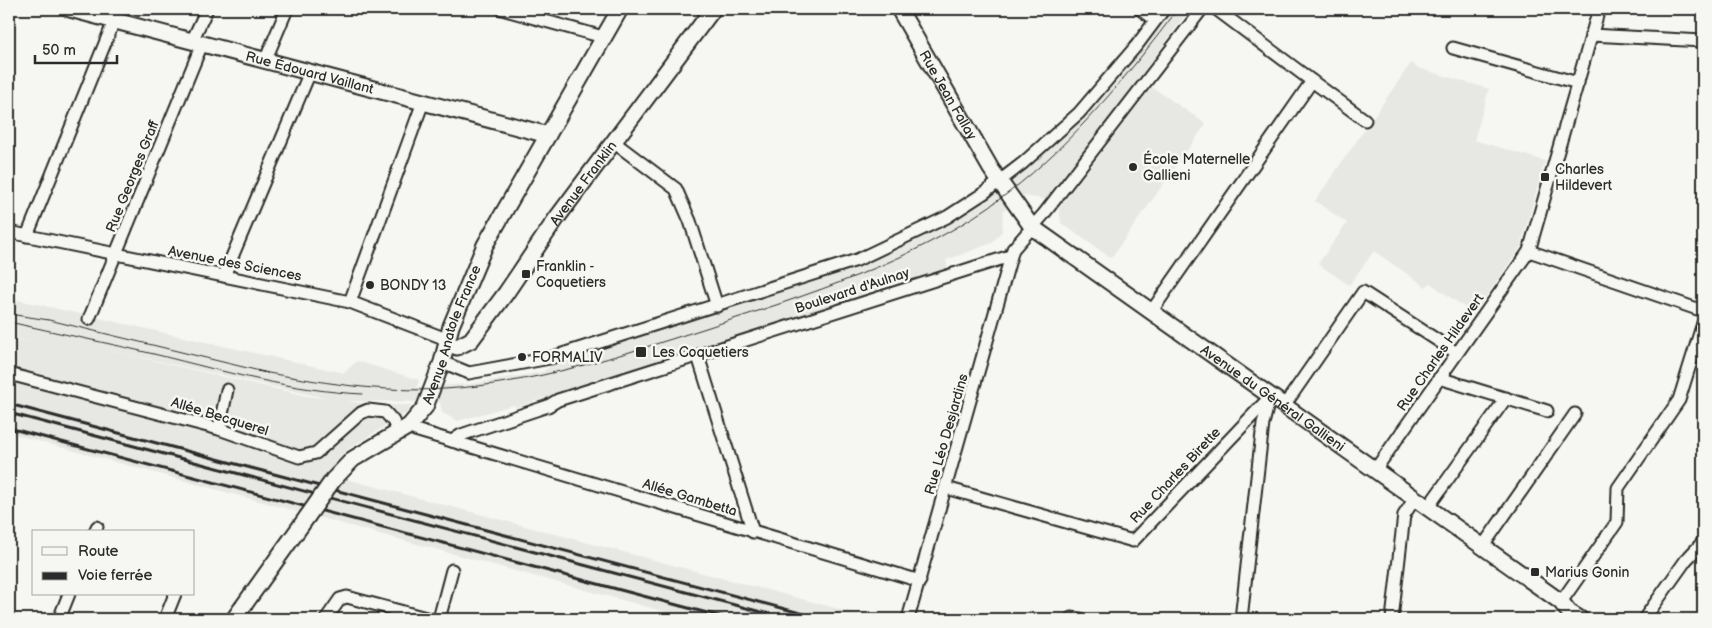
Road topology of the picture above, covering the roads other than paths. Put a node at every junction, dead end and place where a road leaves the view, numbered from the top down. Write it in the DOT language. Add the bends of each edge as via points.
graph roads {
  1 [pos="70,9"];
  2 [pos="207,9"];
  3 [pos="287,9"];
  4 [pos="502,9"];
  5 [pos="620,9"];
  6 [pos="713,9"];
  7 [pos="899,9"];
  8 [pos="1140,9"];
  9 [pos="1164,9"];
  10 [pos="1202,9"];
  11 [pos="1216,9"];
  12 [pos="1599,9"];
  13 [pos="114,20"];
  14 [pos="1156,20"];
  15 [pos="1591,35"];
  16 [pos="603,37"];
  17 [pos="1703,41"];
  18 [pos="197,43"];
  19 [pos="1454,48"];
  20 [pos="265,61"];
  21 [pos="310,72"];
  22 [pos="1312,81"];
  23 [pos="1578,83"];
  24 [pos="423,102"];
  25 [pos="1365,120"];
  26 [pos="548,135"];
  27 [pos="615,143"];
  28 [pos="999,181"];
  29 [pos="1032,227"];
  30 [pos="9,232"];
  31 [pos="27,236"];
  32 [pos="1529,251"];
  33 [pos="116,255"];
  34 [pos="1010,256"];
  35 [pos="224,276"];
  36 [pos="350,302"];
  37 [pos="717,306"];
  38 [pos="1703,311"];
  39 [pos="1150,312"];
  40 [pos="89,319"];
  41 [pos="1703,323"];
  42 [pos="448,344"];
  43 [pos="1457,353"];
  44 [pos="698,356"];
  45 [pos="442,362"];
  46 [pos="9,374"];
  47 [pos="1439,378"];
  48 [pos="227,390"];
  49 [pos="1271,396"];
  50 [pos="1506,398"];
  51 [pos="1284,406"];
  52 [pos="1547,411"];
  53 [pos="1575,414"];
  54 [pos="219,429"];
  55 [pos="403,429"];
  56 [pos="452,441"];
  57 [pos="1375,470"];
  58 [pos="946,488"];
  59 [pos="1415,498"];
  60 [pos="1428,507"];
  61 [pos="752,532"];
  62 [pos="1703,542"];
  63 [pos="1483,546"];
  64 [pos="452,570"];
  65 [pos="920,581"];
  66 [pos="68,596"];
  67 [pos="174,596"];
  68 [pos="1561,602"];
  69 [pos="59,619"];
  70 [pos="165,619"];
  71 [pos="234,619"];
  72 [pos="326,619"];
  73 [pos="430,619"];
  74 [pos="439,619"];
  75 [pos="908,619"];
  76 [pos="1241,619"];
  77 [pos="1392,619"];
  78 [pos="1580,619"];
  79 [pos="1593,619"];
  80 [pos="1644,619"];
  1 -- 13 [label="street, Rue Édouard Vaillant"];
  2 -- 18 [label="street, Rue Georges Graff"];
  3 -- 20 [label="street"];
  4 -- 16 [label="street"];
  5 -- 16 [label="street, Avenue Anatole France"];
  6 -- 27 [label="street, Avenue Franklin"];
  7 -- 28 [label="street, Rue Jean Fallay"];
  8 -- 14 [label="street"];
  9 -- 14 [label="street, Boulevard d'Aulnay"];
  10 -- 29 [label="street"];
  11 -- 22 [label="street"];
  12 -- 15 [label="street, Rue Charles Hildevert"];
  13 -- 18 [label="street, Rue Édouard Vaillant"];
  13 -- 31 [label="street"];
  14 -- 28 [label="street, Boulevard d'Aulnay" via="1079,113"];
  15 -- 17 [label="street"];
  15 -- 23 [label="street, Rue Charles Hildevert"];
  16 -- 26 [label="street, Avenue Anatole France"];
  18 -- 20 [label="street, Rue Édouard Vaillant"];
  18 -- 33 [label="street, Rue Georges Graff"];
  19 -- 23 [label="street"];
  20 -- 21 [label="street, Rue Édouard Vaillant"];
  21 -- 24 [label="street, Rue Édouard Vaillant"];
  21 -- 35 [label="street"];
  22 -- 25 [label="street"];
  22 -- 39 [label="street"];
  23 -- 32 [label="street, Rue Charles Hildevert"];
  24 -- 26 [label="street, Rue Édouard Vaillant"];
  24 -- 36 [label="street"];
  26 -- 42 [label="street, Avenue Anatole France" via="485,245 451,326"];
  27 -- 37 [label="street" via="676,189 690,221"];
  27 -- 42 [label="street, Avenue Franklin" via="556,219 471,340 457,347"];
  28 -- 29 [label="street, Avenue du Général Gallieni"];
  28 -- 37 [label="street, Boulevard d'Aulnay" via="947,217 857,260"];
  29 -- 34 [label="street"];
  29 -- 39 [label="street, Avenue du Général Gallieni"];
  30 -- 31 [label="street, Avenue des Sciences"];
  31 -- 33 [label="street, Avenue des Sciences"];
  32 -- 38 [label="street"];
  32 -- 43 [label="street, Rue Charles Hildevert"];
  33 -- 35 [label="street, Avenue des Sciences"];
  33 -- 40 [label="street, Rue Georges Graff"];
  34 -- 44 [label="street, Boulevard d'Aulnay"];
  34 -- 58 [label="street, Rue Léo Desjardins"];
  35 -- 36 [label="street, Avenue des Sciences"];
  36 -- 42 [label="street, Avenue des Sciences" via="441,337"];
  37 -- 45 [label="street, Boulevard d'Aulnay" via="550,358 469,373"];
  39 -- 49 [label="street, Avenue du Général Gallieni"];
  41 -- 68 [label="street" via="1679,400 1618,488 1617,522"];
  42 -- 45 [label="street, Avenue Anatole France"];
  43 -- 47 [label="street, Rue Charles Hildevert"];
  43 -- 51 [label="street" via="1363,292"];
  44 -- 56 [label="street, Boulevard d'Aulnay" via="558,400"];
  44 -- 61 [label="street"];
  45 -- 55 [label="street, Avenue Anatole France" via="425,407"];
  46 -- 54 [label="street, Allée Becquerel"];
  47 -- 50 [label="street"];
  47 -- 57 [label="street, Rue Charles Hildevert"];
  48 -- 54 [label="street"];
  49 -- 51 [label="street, Avenue du Général Gallieni"];
  49 -- 58 [label="street, Rue Charles Birette" via="1133,541"];
  49 -- 76 [label="street" via="1263,424"];
  50 -- 52 [label="street"];
  50 -- 60 [label="street"];
  51 -- 57 [label="street, Avenue du Général Gallieni"];
  53 -- 63 [label="street"];
  54 -- 55 [label="street, Allée Becquerel" via="299,457 316,453 361,412 368,410 385,412"];
  55 -- 56 [label="street"];
  55 -- 71 [label="street, Avenue Anatole France, bridge" via="353,459 332,480"];
  56 -- 61 [label="street, Allée Gambetta"];
  57 -- 59 [label="street, Avenue du Général Gallieni"];
  58 -- 65 [label="street, Rue Léo Desjardins"];
  59 -- 60 [label="street, Avenue du Général Gallieni"];
  59 -- 77 [label="street" via="1404,514"];
  60 -- 63 [label="street, Avenue du Général Gallieni"];
  61 -- 65 [label="street, Allée Gambetta"];
  62 -- 80 [label="street" via="1686,560"];
  63 -- 68 [label="street, Avenue du Général Gallieni"];
  64 -- 74 [label="street"];
  65 -- 75 [label="street, Rue Léo Desjardins"];
  66 -- 69 [label="street"];
  67 -- 70 [label="street"];
  68 -- 78 [label="street, Avenue du Général Gallieni"];
  68 -- 79 [label="street, Avenue du Général Gallieni" via="1577,607"];
  72 -- 73 [label="street" via="343,597"];
}
